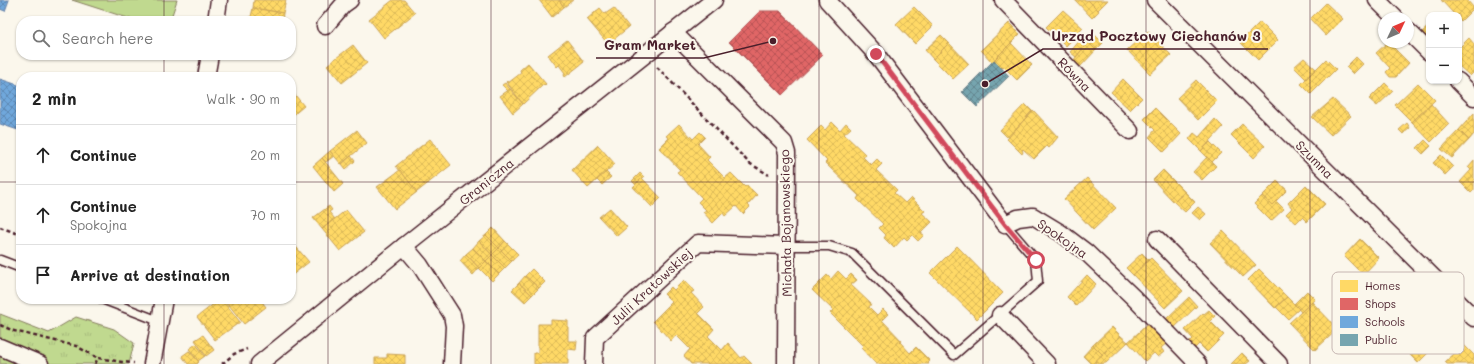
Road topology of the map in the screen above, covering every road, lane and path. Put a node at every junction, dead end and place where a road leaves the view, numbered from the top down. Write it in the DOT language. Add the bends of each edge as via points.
graph roads {
  1 [pos="219,0"];
  2 [pos="350,0"];
  3 [pos="714,0"];
  4 [pos="827,0"];
  5 [pos="1003,0"];
  6 [pos="1155,0"];
  7 [pos="1377,0"];
  8 [pos="1389,12"];
  9 [pos="217,16"];
  10 [pos="326,26"];
  11 [pos="673,32"];
  12 [pos="1414,37"];
  13 [pos="1426,49"];
  14 [pos="209,60"];
  15 [pos="656,66"];
  16 [pos="207,72"];
  17 [pos="1461,84"];
  18 [pos="1474,97"];
  19 [pos="1130,131"];
  20 [pos="786,185"];
  21 [pos="1005,224"];
  22 [pos="0,227"];
  23 [pos="16,233"];
  24 [pos="1157,239"];
  25 [pos="404,246"];
  26 [pos="786,246"];
  27 [pos="0,260"];
  28 [pos="16,266"];
  29 [pos="1428,272"];
  30 [pos="115,304"];
  31 [pos="163,304"];
  32 [pos="1464,308"];
  33 [pos="1000,315"];
  34 [pos="1474,318"];
  35 [pos="159,321"];
  36 [pos="0,325"];
  37 [pos="0,347"];
  38 [pos="98,358"];
  39 [pos="40,364"];
  40 [pos="94,364"];
  41 [pos="141,364"];
  42 [pos="152,364"];
  43 [pos="259,364"];
  44 [pos="452,364"];
  45 [pos="594,364"];
  46 [pos="786,364"];
  47 [pos="1048,364"];
  48 [pos="1198,364"];
  49 [pos="1279,364"];
  1 -- 9 [label="street"];
  2 -- 10 [label="street"];
  3 -- 11 [label="street, Graniczna"];
  4 -- 21 [label="street" via="876,54"];
  5 -- 19 [label="street, Równa"];
  6 -- 29 [label="street, Szumna"];
  7 -- 8 [label="street"];
  11 -- 20 [label="street, Michała Bojanowskiego" via="784,143 787,153"];
  11 -- 25 [label="street, Graniczna"];
  12 -- 13 [label="street"];
  14 -- 16 [label="street"];
  15 -- 20 [label="path" via="749,163"];
  17 -- 18 [label="street"];
  20 -- 26 [label="street, Michała Bojanowskiego"];
  21 -- 33 [label="lane" via="1036,260 1038,281"];
  21 -- 48 [label="street, Spokojna" via="1018,218 1033,216 1061,233 1086,252"];
  22 -- 23 [label="path"];
  24 -- 49 [label="street"];
  25 -- 43 [label="street, Graniczna"];
  25 -- 44 [label="street" via="420,265 452,315"];
  26 -- 33 [label="lane" via="829,246 852,254 954,355"];
  26 -- 45 [label="street, Julii Kratowskiej" via="698,243 594,338"];
  26 -- 46 [label="street, Michała Bojanowskiego"];
  27 -- 28 [label="lane"];
  30 -- 35 [label="lane"];
  31 -- 35 [label="street"];
  32 -- 34 [label="street, Szumna"];
  33 -- 47 [label="street"];
  35 -- 42 [label="street"];
  36 -- 38 [label="path" via="14,331 76,346"];
  37 -- 39 [label="street"];
  38 -- 40 [label="path"];
  38 -- 41 [label="path"];
}
